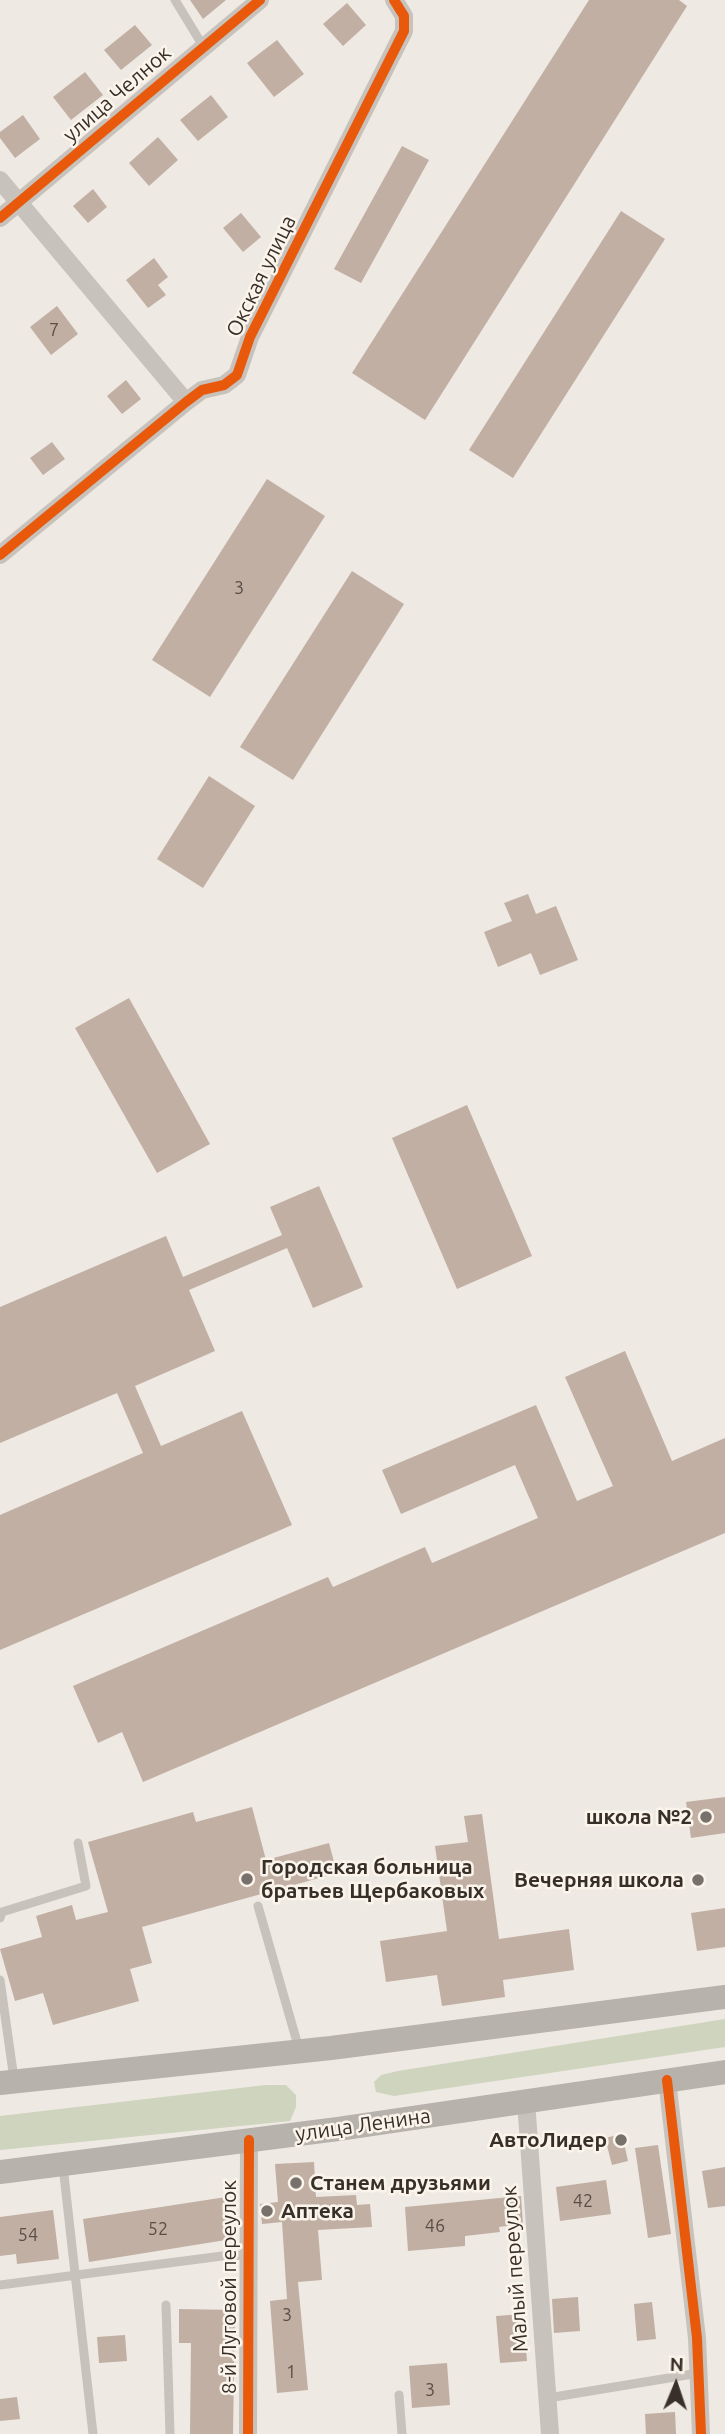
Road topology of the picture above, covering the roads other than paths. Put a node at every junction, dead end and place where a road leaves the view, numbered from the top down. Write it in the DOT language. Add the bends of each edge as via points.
graph roads {
  1 [pos="175,0"];
  2 [pos="260,0"];
  3 [pos="394,0"];
  4 [pos="203,46"];
  5 [pos="0,180"];
  6 [pos="18,205"];
  7 [pos="0,218"];
  8 [pos="186,402"];
  9 [pos="0,555"];
  10 [pos="78,1843"];
  11 [pos="258,1906"];
  12 [pos="0,1918"];
  13 [pos="0,1980"];
  14 [pos="725,1997"];
  15 [pos="299,2051"];
  16 [pos="725,2072"];
  17 [pos="667,2080"];
  18 [pos="7,2082"];
  19 [pos="526,2101"];
  20 [pos="249,2140"];
  21 [pos="62,2164"];
  22 [pos="0,2172"];
  23 [pos="248,2255"];
  24 [pos="74,2275"];
  25 [pos="0,2285"];
  26 [pos="166,2305"];
  27 [pos="699,2373"];
  28 [pos="399,2395"];
  29 [pos="548,2398"];
  30 [pos="93,2434"];
  31 [pos="170,2434"];
  32 [pos="248,2434"];
  33 [pos="402,2434"];
  34 [pos="550,2434"];
  35 [pos="701,2434"];
  1 -- 4 [label="lane"];
  2 -- 4 [label="street, улица Челнок"];
  3 -- 8 [label="street, Окская улица" via="404,16 404,31 250,337 237,375"];
  4 -- 6 [label="street, улица Челнок"];
  5 -- 6 [label="street"];
  6 -- 7 [label="street, улица Челнок"];
  6 -- 8 [label="street"];
  8 -- 9 [label="street, Окская улица"];
  10 -- 12 [label="lane" via="86,1886 2,1912"];
  11 -- 15 [label="lane"];
  13 -- 18 [label="lane"];
  14 -- 15 [label="main road"];
  15 -- 18 [label="main road"];
  16 -- 17 [label="main road, улица Ленина"];
  17 -- 19 [label="main road, улица Ленина"];
  17 -- 27 [label="street"];
  19 -- 20 [label="main road, улица Ленина"];
  19 -- 29 [label="street, Малый переулок"];
  20 -- 21 [label="main road, улица Ленина"];
  20 -- 23 [label="street, 8-й Луговой переулок"];
  21 -- 22 [label="main road, улица Ленина"];
  21 -- 24 [label="lane"];
  23 -- 24 [label="lane"];
  23 -- 32 [label="street, 8-й Луговой переулок"];
  24 -- 25 [label="lane"];
  24 -- 30 [label="lane"];
  26 -- 31 [label="lane"];
  27 -- 29 [label="lane"];
  27 -- 35 [label="street"];
  28 -- 33 [label="lane"];
  29 -- 34 [label="street, Малый переулок"];
}
